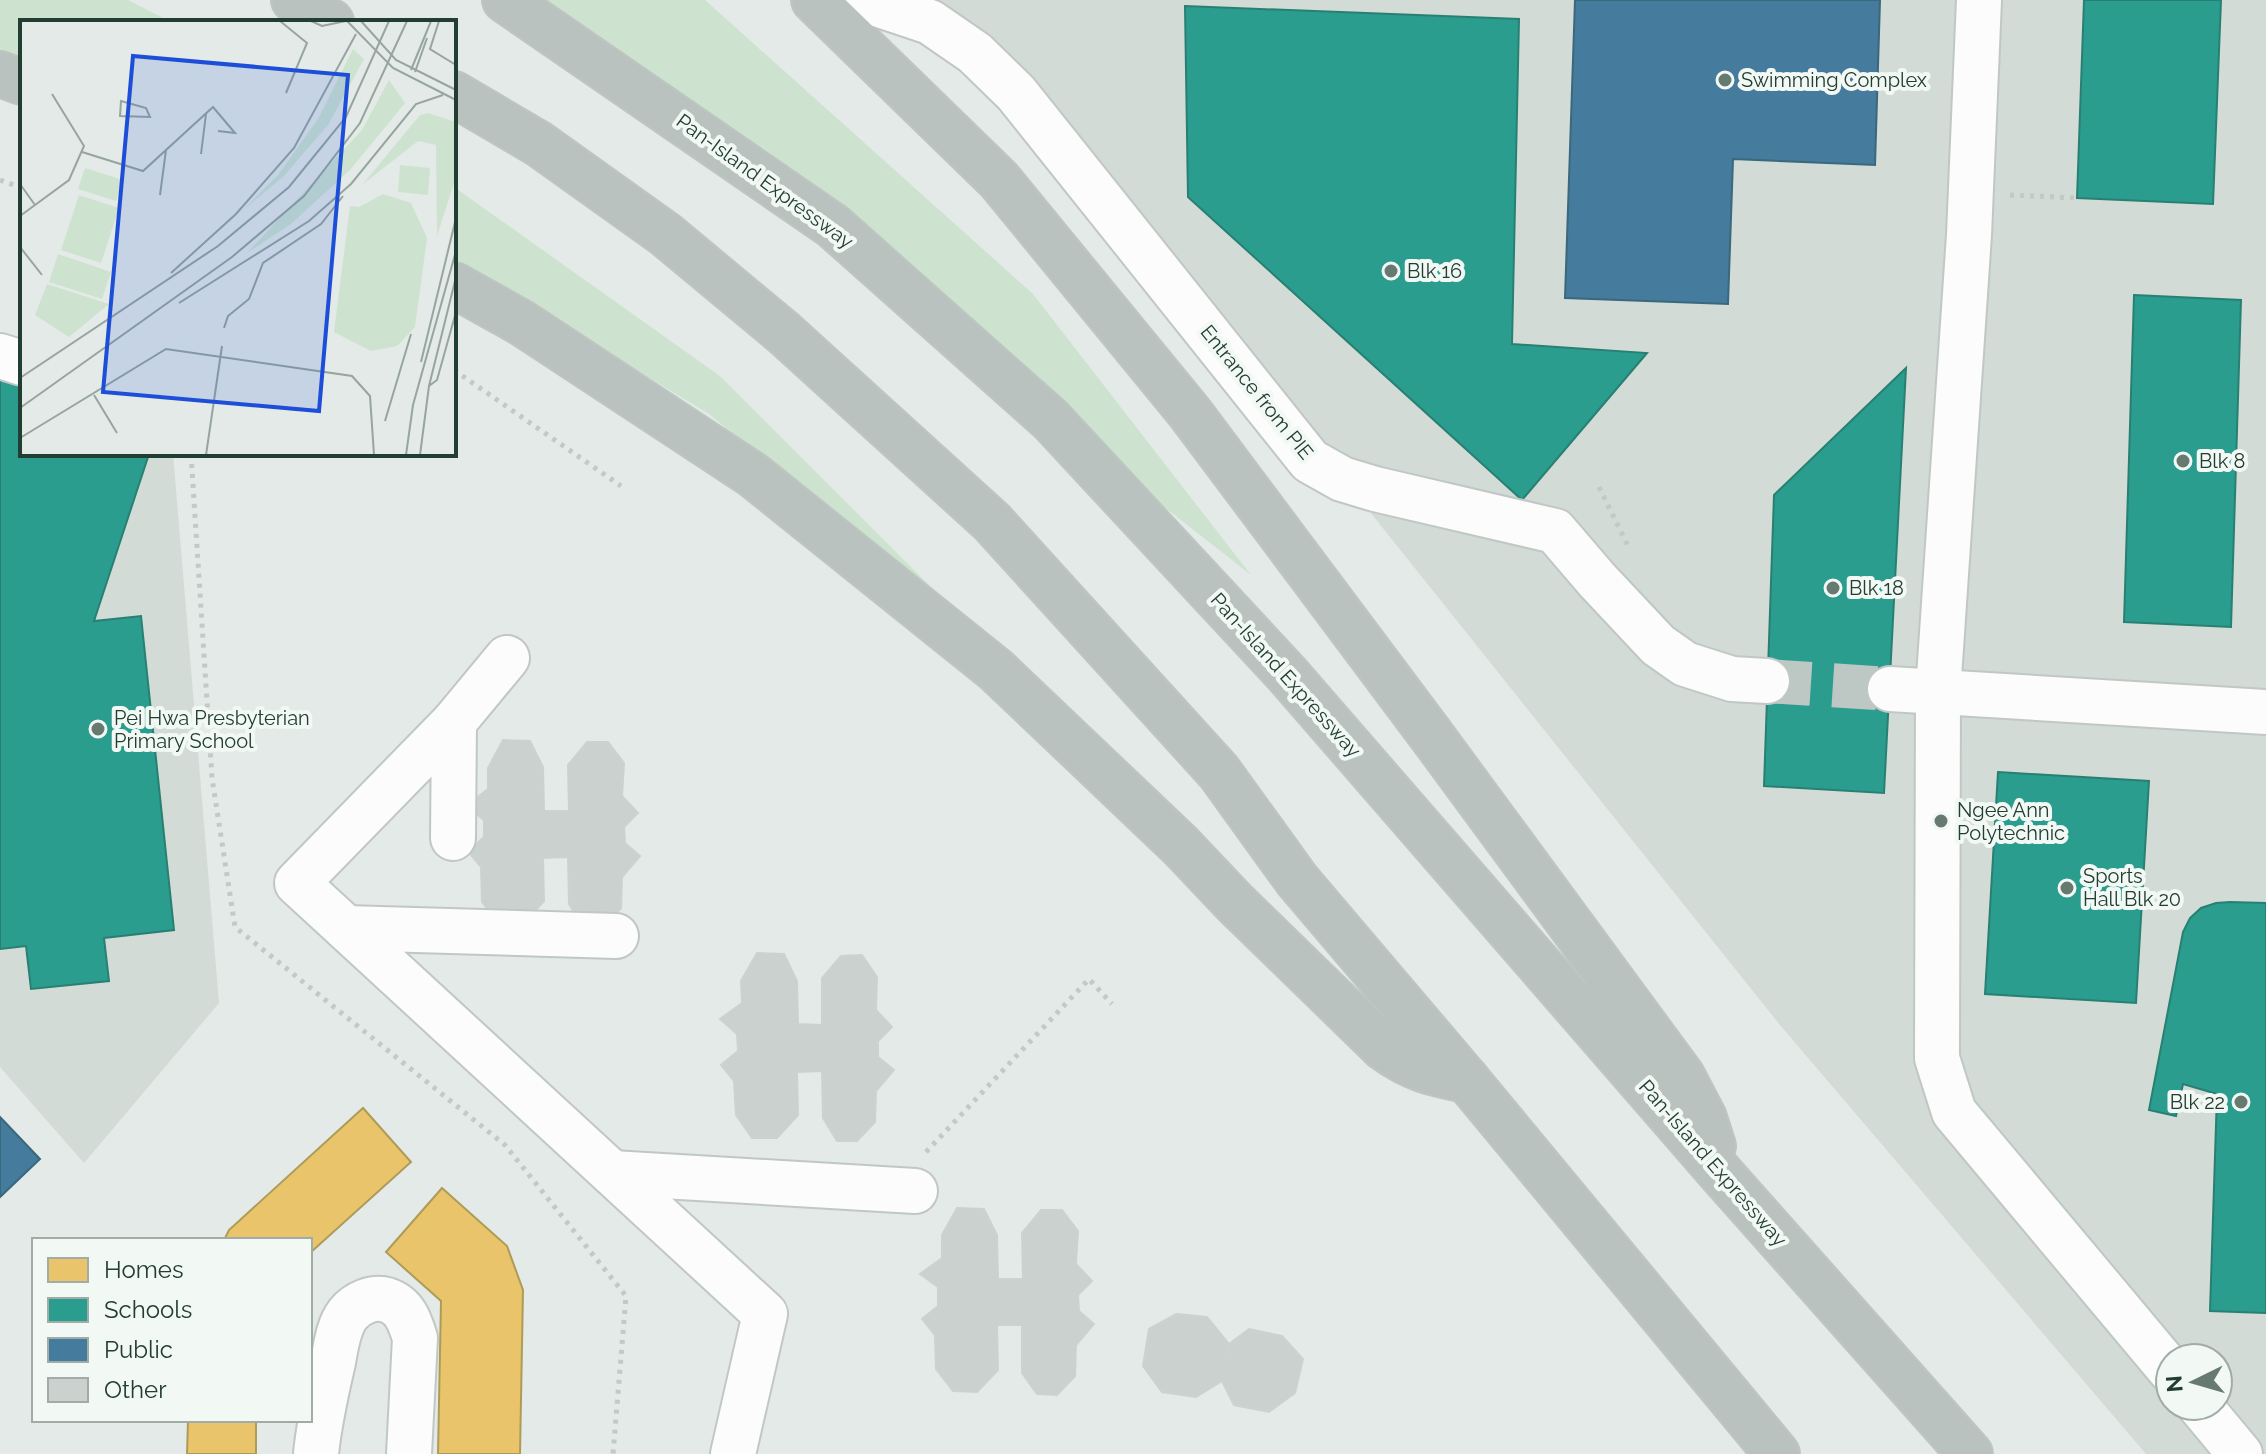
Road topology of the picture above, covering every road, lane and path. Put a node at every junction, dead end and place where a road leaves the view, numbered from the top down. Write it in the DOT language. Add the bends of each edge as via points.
graph roads {
  1 [pos="294,0"];
  2 [pos="505,0"];
  3 [pos="814,0"];
  4 [pos="864,0"];
  5 [pos="1979,0"];
  6 [pos="328,20"];
  7 [pos="0,74"];
  8 [pos="20,81"];
  9 [pos="456,95"];
  10 [pos="0,180"];
  11 [pos="20,187"];
  12 [pos="1971,194"];
  13 [pos="2077,198"];
  14 [pos="456,286"];
  15 [pos="0,356"];
  16 [pos="20,362"];
  17 [pos="456,371"];
  18 [pos="621,486"];
  19 [pos="507,658"];
  20 [pos="1767,681"];
  21 [pos="1890,689"];
  22 [pos="1938,692"];
  23 [pos="2266,712"];
  24 [pos="454,722"];
  25 [pos="453,838"];
  26 [pos="346,928"];
  27 [pos="616,936"];
  28 [pos="1112,1004"];
  29 [pos="1467,1080"];
  30 [pos="612,1173"];
  31 [pos="1723,1176"];
  32 [pos="915,1191"];
  33 [pos="2154,1351"];
  34 [pos="2213,1422"];
  35 [pos="316,1454"];
  36 [pos="409,1454"];
  37 [pos="733,1454"];
  38 [pos="1777,1454"];
  39 [pos="1970,1454"];
  40 [pos="2240,1454"];
  1 -- 6 [label="highway"];
  2 -- 31 [label="highway, Pan-Island Expressway" via="833,226 1051,420 1287,674"];
  3 -- 31 [label="highway" via="999,180 1190,413 1682,1076 1704,1118"];
  4 -- 20 [label="lane, Entrance from PIE" via="930,22 975,53 1016,93 1310,461 1375,489 1555,531 1658,645 1685,664 1732,679"];
  5 -- 12 [label="lane"];
  7 -- 8 [label="highway"];
  9 -- 29 [label="highway" via="539,144 665,234 784,333 992,522 1219,772 1297,880"];
  10 -- 11 [label="path"];
  12 -- 13 [label="path"];
  12 -- 22 [label="lane"];
  14 -- 29 [label="highway" via="522,323 753,475 996,670 1384,1048 1406,1063"];
  15 -- 16 [label="lane"];
  17 -- 18 [label="path"];
  19 -- 24 [label="lane"];
  21 -- 22 [label="lane"];
  22 -- 23 [label="lane"];
  22 -- 33 [label="lane" via="1937,1058 1954,1112"];
  24 -- 25 [label="lane"];
  24 -- 26 [label="lane" via="297,883"];
  26 -- 27 [label="lane"];
  26 -- 30 [label="lane"];
  28 -- 32 [label="path" via="1089,979 924,1154"];
  29 -- 38 [label="highway"];
  30 -- 32 [label="lane"];
  30 -- 37 [label="lane" via="765,1314"];
  31 -- 39 [label="highway, Pan-Island Expressway"];
  34 -- 40 [label="lane"];
  35 -- 36 [label="lane" via="340,1331 360,1303 382,1299 397,1304 410,1320 415,1338"];
}
